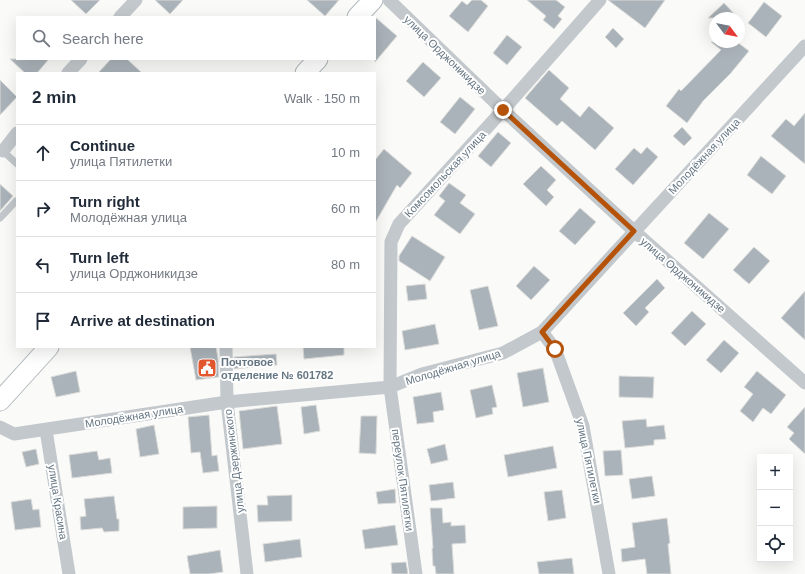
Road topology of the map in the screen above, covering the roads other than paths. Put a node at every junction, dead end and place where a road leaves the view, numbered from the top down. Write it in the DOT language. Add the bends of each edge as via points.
graph roads {
  1 [pos="136,0"];
  2 [pos="373,0"];
  3 [pos="389,0"];
  4 [pos="600,0"];
  5 [pos="121,16"];
  6 [pos="358,16"];
  7 [pos="805,46"];
  8 [pos="80,60"];
  9 [pos="317,60"];
  10 [pos="69,72"];
  11 [pos="306,72"];
  12 [pos="503,110"];
  13 [pos="16,134"];
  14 [pos="2,150"];
  15 [pos="16,163"];
  16 [pos="16,201"];
  17 [pos="0,218"];
  18 [pos="634,231"];
  19 [pos="542,332"];
  20 [pos="48,348"];
  21 [pos="226,348"];
  22 [pos="802,375"];
  23 [pos="390,387"];
  24 [pos="0,401"];
  25 [pos="227,402"];
  26 [pos="0,427"];
  27 [pos="46,430"];
  28 [pos="69,574"];
  29 [pos="247,574"];
  30 [pos="416,574"];
  31 [pos="609,574"];
  1 -- 5 [label="street"];
  2 -- 6 [label="main road"];
  3 -- 12 [label="street, улица Орджоникидзе"];
  4 -- 12 [label="street, Комсомольская улица"];
  7 -- 18 [label="street, Молодёжная улица"];
  8 -- 10 [label="street"];
  9 -- 11 [label="main road"];
  12 -- 18 [label="street, улица Орджоникидзе"];
  12 -- 23 [label="street, Комсомольская улица" via="400,224 391,242"];
  13 -- 14 [label="street"];
  14 -- 15 [label="lane"];
  16 -- 17 [label="lane"];
  18 -- 19 [label="street, Молодёжная улица"];
  18 -- 22 [label="street, улица Орджоникидзе"];
  19 -- 23 [label="street, Молодёжная улица" via="502,353 422,374"];
  19 -- 31 [label="street, улица Пятилетки" via="555,349 583,426"];
  20 -- 24 [label="main road"];
  21 -- 25 [label="street, улица Дзержинского"];
  23 -- 25 [label="street, Молодёжная улица"];
  23 -- 30 [label="street, переулок Пятилетки"];
  25 -- 27 [label="street, Молодёжная улица"];
  25 -- 29 [label="street, улица Дзержинского"];
  26 -- 27 [label="street, Молодёжная улица" via="14,434"];
  27 -- 28 [label="street, улица Красина"];
}
